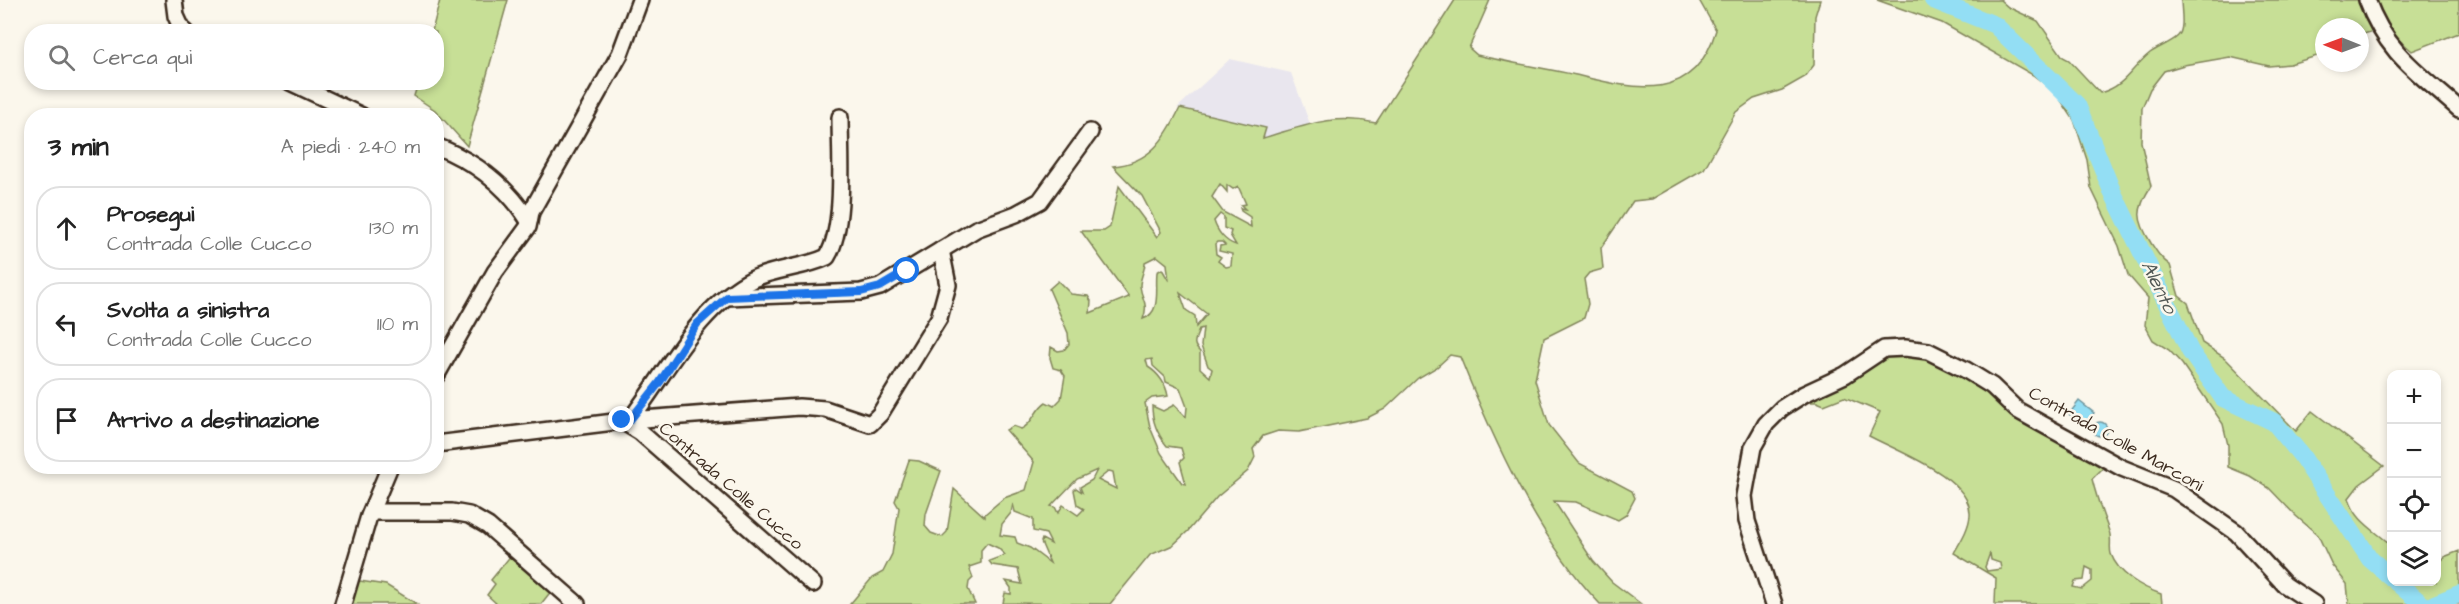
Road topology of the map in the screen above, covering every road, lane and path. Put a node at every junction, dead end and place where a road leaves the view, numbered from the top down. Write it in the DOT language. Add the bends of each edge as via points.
graph roads {
  1 [pos="174,0"];
  2 [pos="640,0"];
  3 [pos="2367,0"];
  4 [pos="180,24"];
  5 [pos="307,90"];
  6 [pos="345,108"];
  7 [pos="2459,109"];
  8 [pos="840,117"];
  9 [pos="1090,132"];
  10 [pos="444,149"];
  11 [pos="529,220"];
  12 [pos="941,250"];
  13 [pos="727,297"];
  14 [pos="444,362"];
  15 [pos="626,420"];
  16 [pos="444,443"];
  17 [pos="387,474"];
  18 [pos="371,512"];
  19 [pos="813,584"];
  20 [pos="343,604"];
  21 [pos="577,604"];
  22 [pos="1774,604"];
  23 [pos="2314,604"];
  1 -- 4 [label="street"];
  2 -- 11 [label="street" via="620,54"];
  3 -- 7 [label="street" via="2394,51"];
  5 -- 6 [label="street"];
  8 -- 13 [label="street" via="840,186 834,247 815,262 753,279"];
  9 -- 12 [label="street" via="1040,201 976,229"];
  10 -- 11 [label="street" via="484,171"];
  11 -- 14 [label="street"];
  12 -- 13 [label="street" via="880,287 861,292"];
  12 -- 15 [label="street, Contrada Colle Cucco" via="948,285 939,318 880,414 870,423 825,409 800,407"];
  13 -- 15 [label="street" via="697,324 660,382"];
  15 -- 16 [label="street, Contrada Colle Cucco"];
  15 -- 19 [label="street, Contrada Colle Cucco"];
  17 -- 18 [label="street"];
  18 -- 20 [label="street"];
  18 -- 21 [label="street" via="469,514"];
  22 -- 23 [label="street, Contrada Colle Marconi" via="1747,520 1744,496 1753,447 1766,424 1782,408 1884,349 1905,348 1928,351 1966,370 2042,424 2122,468 2174,489 2236,532 2285,585"];
}
